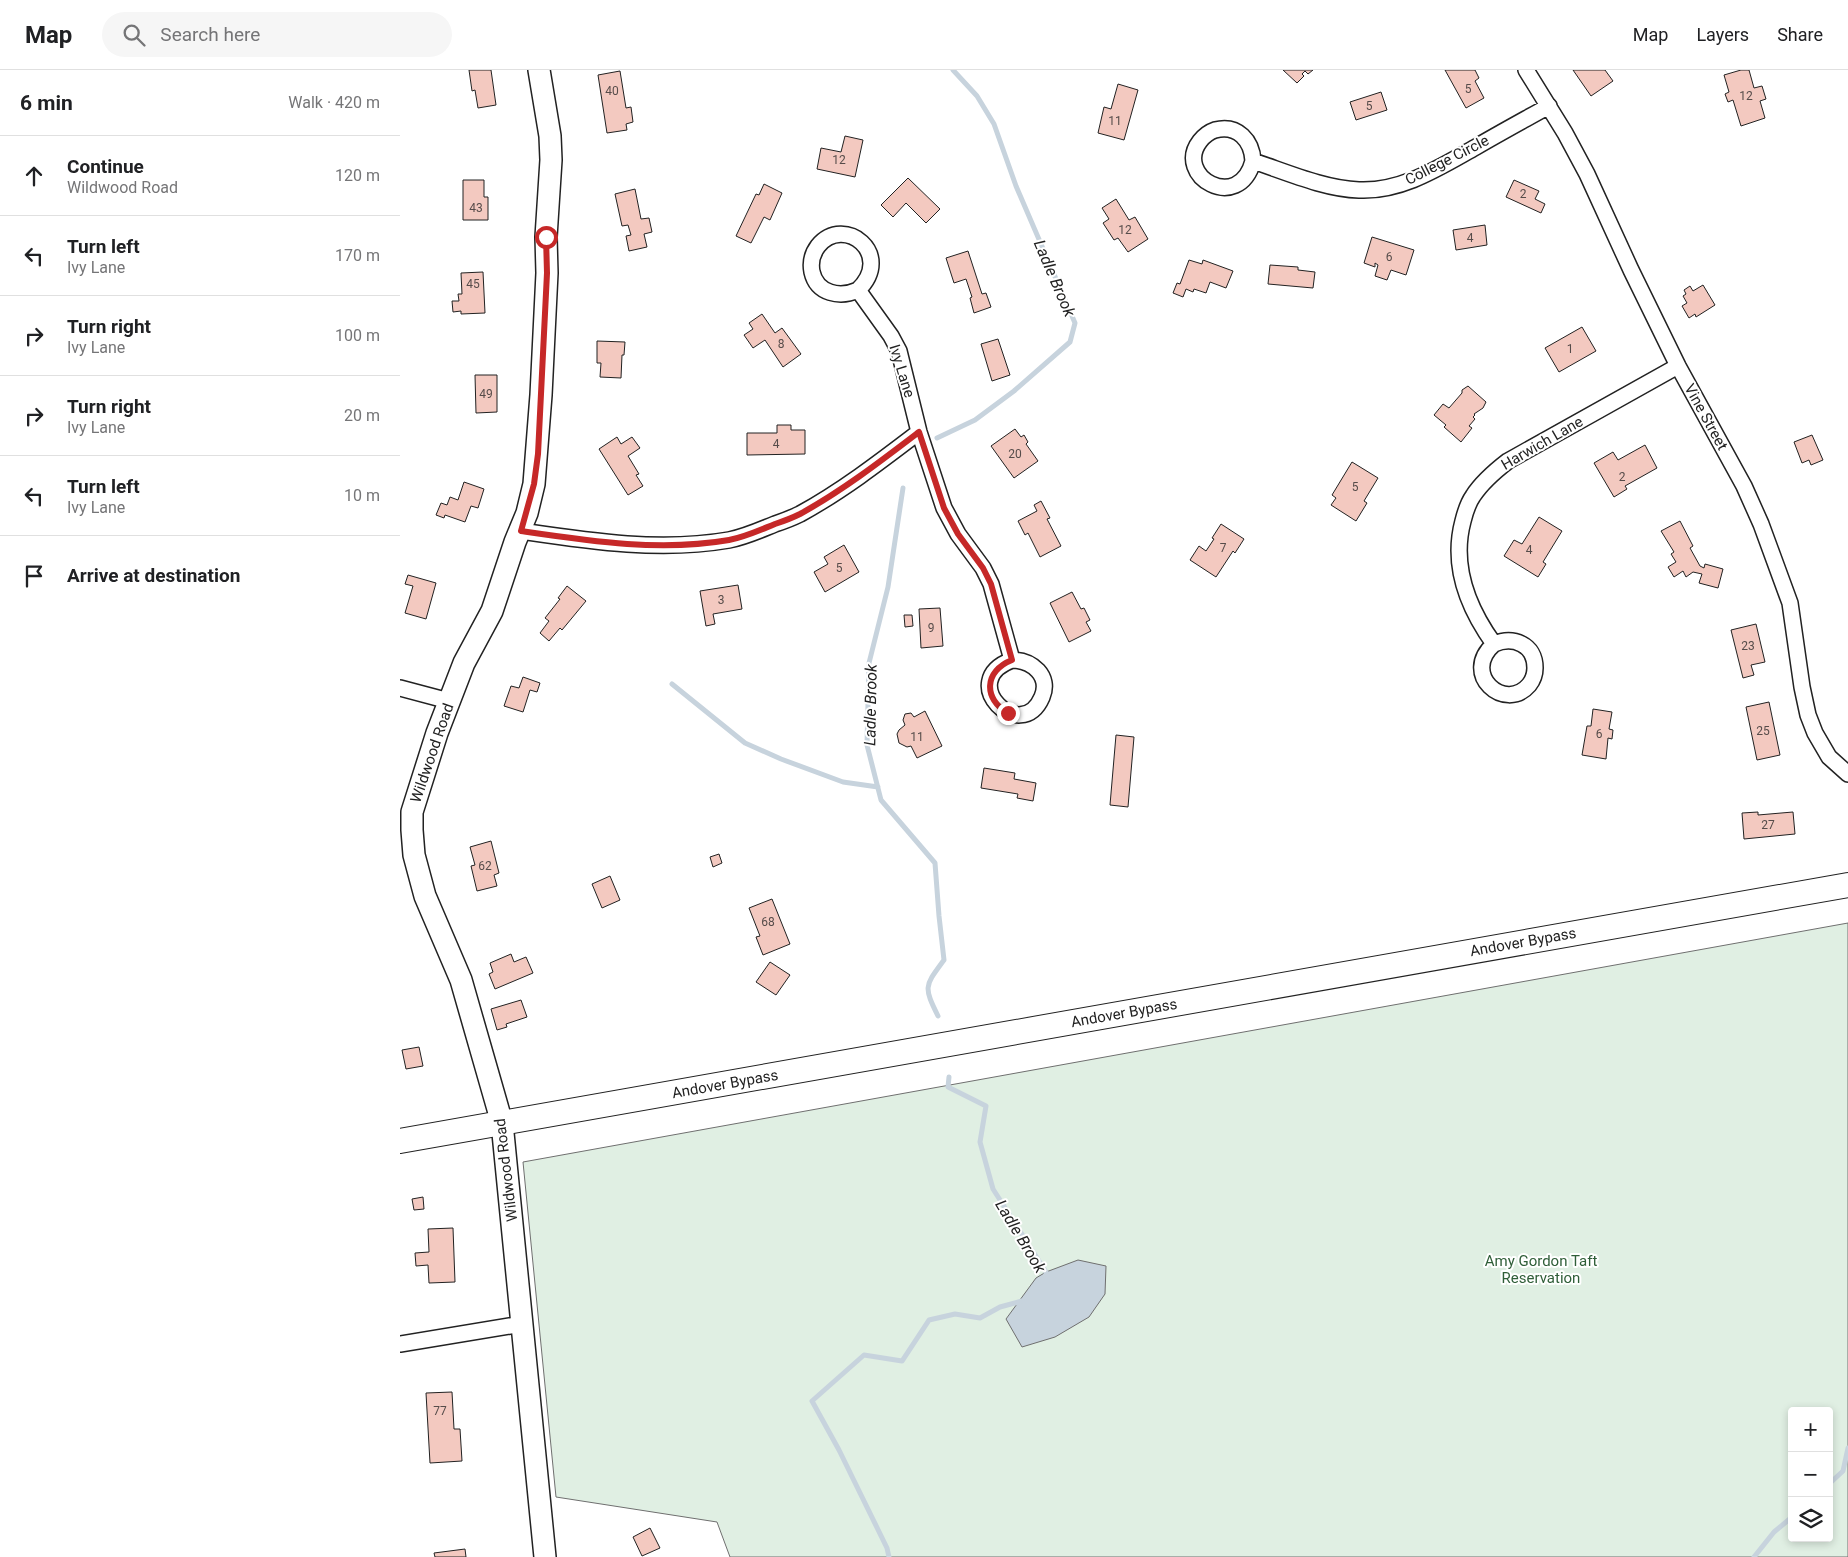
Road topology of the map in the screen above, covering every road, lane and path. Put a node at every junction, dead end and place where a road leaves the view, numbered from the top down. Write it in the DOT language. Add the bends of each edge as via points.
graph roads {
  1 [pos="539,70"];
  2 [pos="1526,70"];
  3 [pos="1548,106"];
  4 [pos="1253,161"];
  5 [pos="858,290"];
  6 [pos="1678,366"];
  7 [pos="919,432"];
  8 [pos="521,531"];
  9 [pos="1494,644"];
  10 [pos="1012,660"];
  11 [pos="400,688"];
  12 [pos="449,701"];
  13 [pos="1848,774"];
  14 [pos="1848,885"];
  15 [pos="502,1123"];
  16 [pos="400,1141"];
  17 [pos="522,1324"];
  18 [pos="400,1344"];
  19 [pos="545,1557"];
  1 -- 8 [label="street, Wildwood Road" via="551,160 547,273 538,454 534,484"];
  2 -- 3 [label="street, Vine Street"];
  3 -- 4 [label="street, College Circle" via="1432,172 1395,186 1368,190 1341,188"];
  3 -- 6 [label="street, Vine Street" via="1587,174"];
  5 -- 5 [label="street" via="838,295 828,292 814,277 812,257 816,248 830,236 849,235 858,239 870,253 870,273"];
  5 -- 7 [label="street, Ivy Lane" via="892,336 899,352"];
  6 -- 9 [label="street, Harwich Lane" via="1508,461 1494,471 1471,498 1460,531 1459,565 1474,614"];
  6 -- 13 [label="street, Vine Street" via="1744,486 1761,524 1790,603 1808,715 1829,757"];
  7 -- 8 [label="street" via="875,466 799,515 730,539 686,544 624,544"];
  7 -- 10 [label="street, Ivy Lane" via="944,508 991,584"];
  8 -- 12 [label="street, Wildwood Road" via="492,611 464,663"];
  11 -- 12 [label="street"];
  12 -- 15 [label="street, Wildwood Road" via="412,812 414,855 425,896 462,980"];
  14 -- 15 [label="main road, Andover Bypass"];
  15 -- 16 [label="main road, Andover Bypass"];
  15 -- 17 [label="street, Wildwood Road"];
  17 -- 18 [label="street"];
  17 -- 19 [label="street, Wildwood Road"];
}
